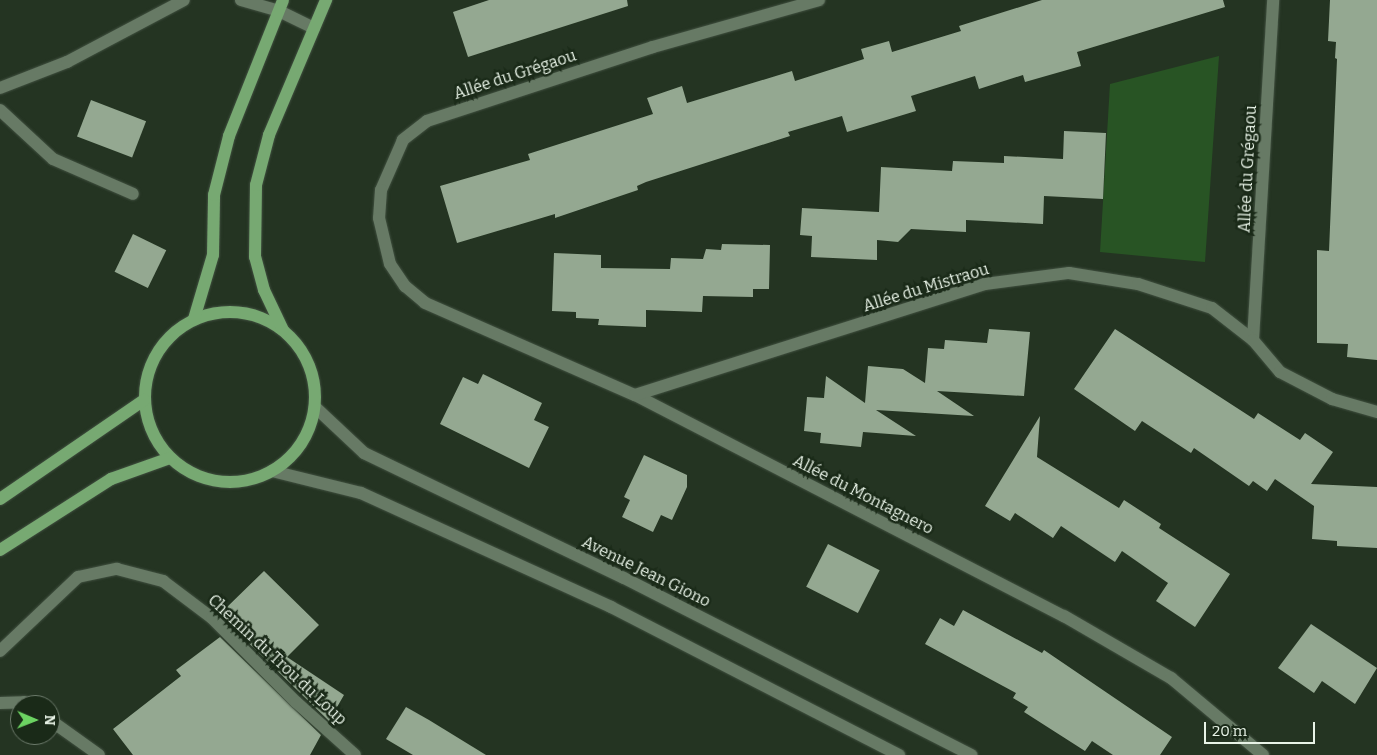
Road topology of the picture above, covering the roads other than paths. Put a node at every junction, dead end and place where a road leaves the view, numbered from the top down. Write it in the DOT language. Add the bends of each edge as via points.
graph roads {
  1 [pos="184,0"];
  2 [pos="241,0"];
  3 [pos="326,0"];
  4 [pos="819,0"];
  5 [pos="1273,0"];
  6 [pos="281,6"];
  7 [pos="314,28"];
  8 [pos="0,88"];
  9 [pos="0,110"];
  10 [pos="133,194"];
  11 [pos="425,303"];
  12 [pos="194,319"];
  13 [pos="283,330"];
  14 [pos="1253,340"];
  15 [pos="635,396"];
  16 [pos="144,400"];
  17 [pos="315,407"];
  18 [pos="1377,412"];
  19 [pos="170,458"];
  20 [pos="272,471"];
  21 [pos="0,499"];
  22 [pos="0,550"];
  23 [pos="0,651"];
  24 [pos="60,727"];
  25 [pos="99,755"];
  26 [pos="355,755"];
  27 [pos="898,755"];
  28 [pos="972,755"];
  29 [pos="1263,755"];
  1 -- 8 [label="street" via="67,62"];
  2 -- 6 [label="street"];
  3 -- 7 [label="main road"];
  4 -- 11 [label="street, Allée du Grégaou" via="653,48 427,121 403,140 389,167 381,190 379,218 390,264 405,286"];
  5 -- 14 [label="street, Allée du Grégaou"];
  6 -- 7 [label="street"];
  6 -- 12 [label="main road" via="229,136 214,195 213,255"];
  7 -- 13 [label="main road" via="269,134 256,185 255,257 264,290"];
  9 -- 10 [label="street" via="52,159"];
  11 -- 15 [label="street, Allée du Montagnero"];
  12 -- 13 [label="main road" via="225,311 255,315"];
  12 -- 16 [label="main road" via="167,338 150,367"];
  13 -- 17 [label="main road" via="302,351 313,378"];
  14 -- 15 [label="street, Allée du Mistraou" via="1212,308 1138,284 1069,273 985,284"];
  14 -- 18 [label="street, Allée du Mistraou" via="1280,372 1332,399"];
  15 -- 29 [label="street, Allée du Montagnero" via="1064,616 1171,678"];
  16 -- 19 [label="main road" via="152,431"];
  16 -- 21 [label="main road"];
  17 -- 20 [label="main road" via="308,433 293,455"];
  17 -- 28 [label="street, Avenue Jean Giono" via="364,452 642,587"];
  19 -- 20 [label="main road" via="192,474 218,482 246,481"];
  19 -- 22 [label="main road" via="111,479"];
  20 -- 27 [label="street" via="361,493 611,607"];
  23 -- 26 [label="street, Chemin du Trou du Loup" via="78,577 117,568 163,581 212,618 296,702"];
  24 -- 25 [label="street"];
}
